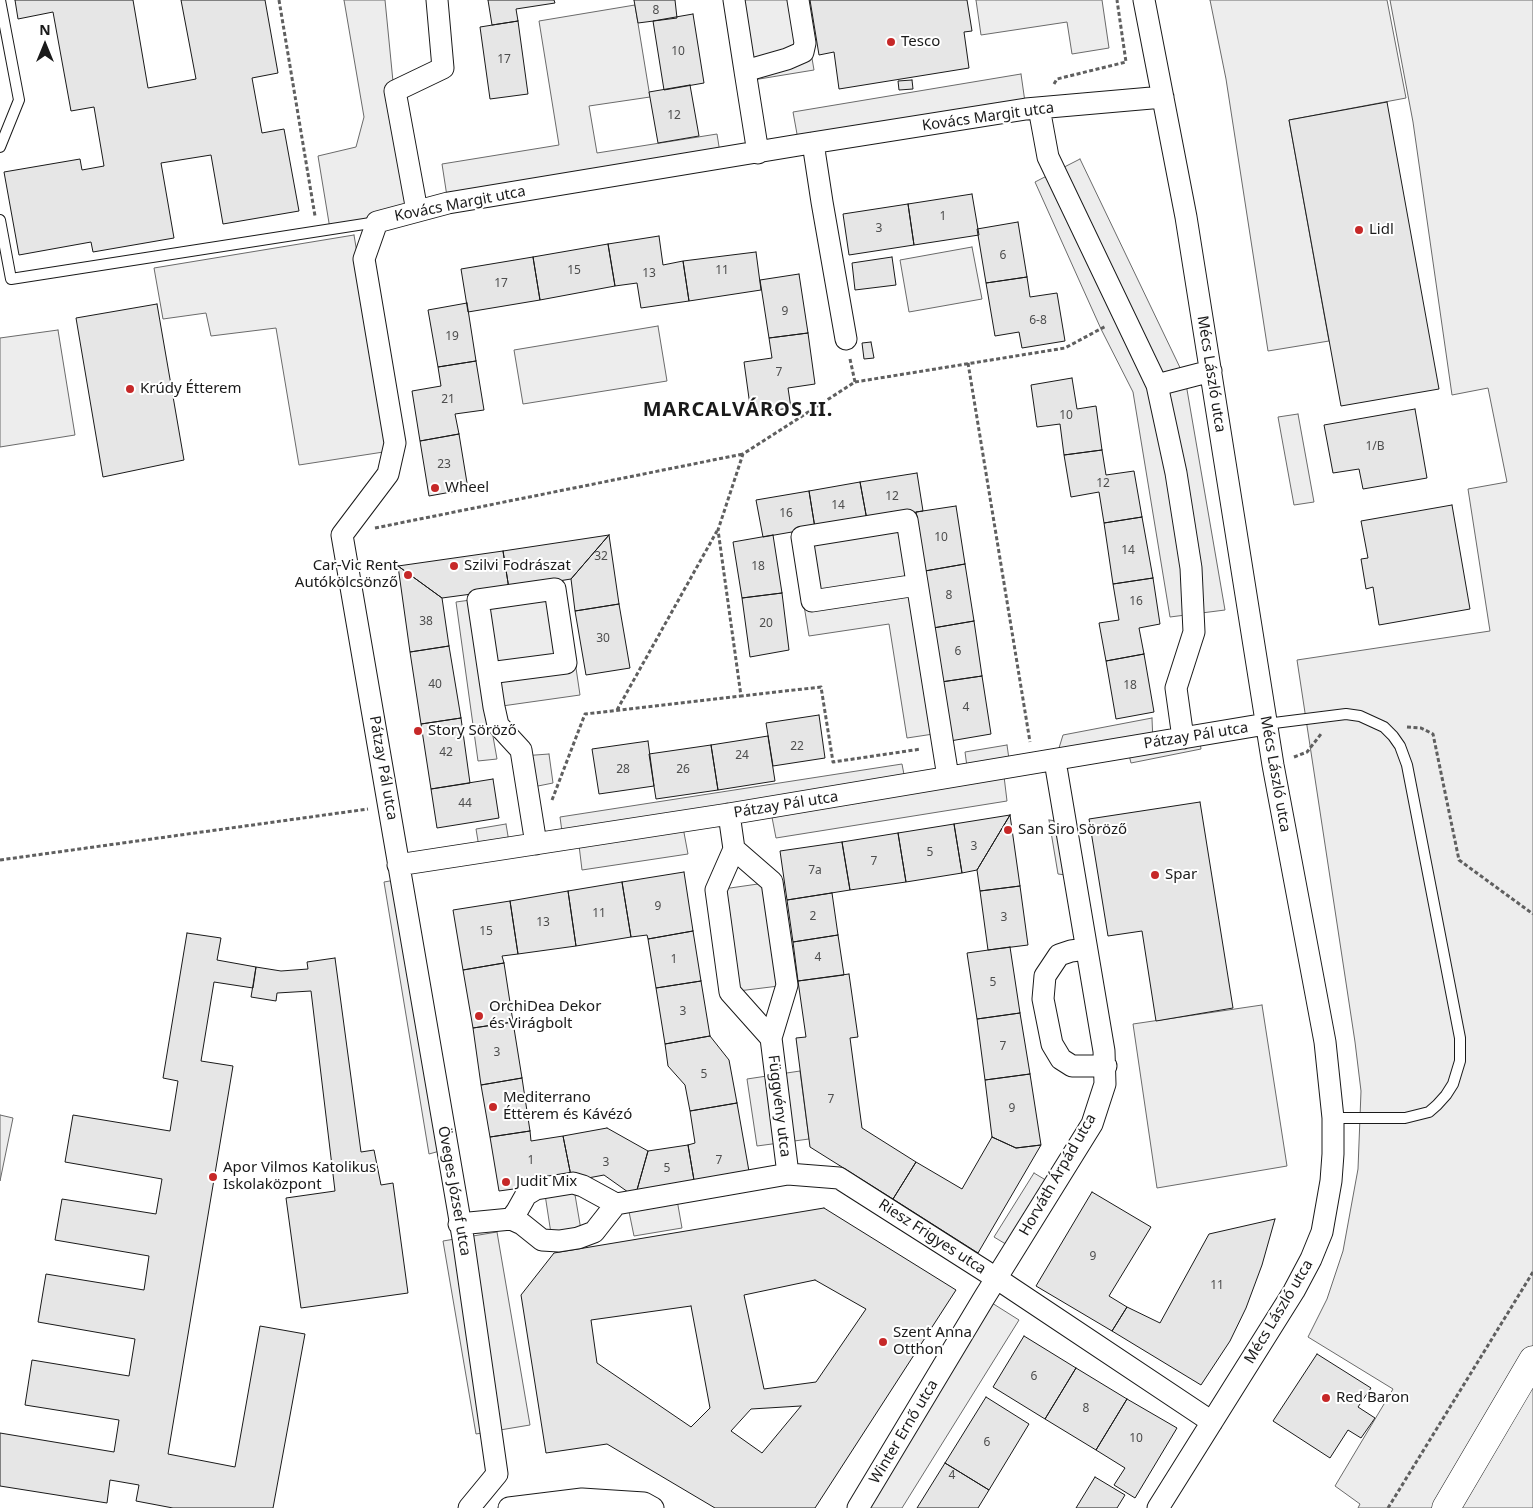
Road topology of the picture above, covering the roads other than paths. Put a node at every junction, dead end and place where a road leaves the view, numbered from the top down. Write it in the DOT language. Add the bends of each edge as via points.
graph roads {
  1 [pos="0,0"];
  2 [pos="437,0"];
  3 [pos="734,0"];
  4 [pos="798,0"];
  5 [pos="1144,0"];
  6 [pos="745,71"];
  7 [pos="1163,97"];
  8 [pos="1039,108"];
  9 [pos="814,143"];
  10 [pos="0,147"];
  11 [pos="758,153"];
  12 [pos="417,211"];
  13 [pos="0,220"];
  14 [pos="378,222"];
  15 [pos="846,339"];
  16 [pos="1211,371"];
  17 [pos="1157,385"];
  18 [pos="342,535"];
  19 [pos="917,585"];
  20 [pos="490,673"];
  21 [pos="1266,724"];
  22 [pos="1184,738"];
  23 [pos="1055,761"];
  24 [pos="948,778"];
  25 [pos="729,814"];
  26 [pos="536,844"];
  27 [pos="734,849"];
  28 [pos="398,865"];
  29 [pos="1086,949"];
  30 [pos="771,1038"];
  31 [pos="1106,1066"];
  32 [pos="1333,1118"];
  33 [pos="788,1174"];
  34 [pos="616,1204"];
  35 [pos="511,1219"];
  36 [pos="459,1224"];
  37 [pos="996,1278"];
  38 [pos="1533,1360"];
  39 [pos="1212,1422"];
  40 [pos="469,1508"];
  41 [pos="509,1508"];
  42 [pos="653,1508"];
  43 [pos="858,1508"];
  44 [pos="1158,1508"];
  45 [pos="1446,1508"];
  1 -- 10 [label="lane" via="19,100"];
  2 -- 12 [label="street" via="443,68 395,91"];
  3 -- 6 [label="street"];
  4 -- 6 [label="street" via="805,43 803,52"];
  5 -- 7 [label="street, Mécs László utca"];
  6 -- 11 [label="street"];
  7 -- 8 [label="street, Kovács Margit utca"];
  7 -- 16 [label="street, Mécs László utca"];
  8 -- 9 [label="street, Kovács Margit utca"];
  8 -- 17 [label="street" via="1048,158"];
  9 -- 11 [label="street, Kovács Margit utca"];
  9 -- 15 [label="street"];
  11 -- 12 [label="street, Kovács Margit utca" via="448,203"];
  12 -- 14 [label="street, Kovács Margit utca"];
  13 -- 14 [label="lane" via="11,279"];
  14 -- 18 [label="street, Kovács Margit utca" via="364,259 395,443 388,474"];
  16 -- 17 [label="street"];
  16 -- 21 [label="street, Mécs László utca"];
  17 -- 22 [label="street" via="1176,473 1191,568 1194,632 1176,688"];
  18 -- 28 [label="street, Pátzay Pál utca"];
  19 -- 19 [label="street" via="907,520 802,537 812,601"];
  19 -- 24 [label="street"];
  20 -- 20 [label="street" via="478,600 555,589 566,662"];
  20 -- 26 [label="street" via="498,726 521,750"];
  21 -- 22 [label="street, Pátzay Pál utca"];
  21 -- 32 [label="street, Mécs László utca" via="1325,1042"];
  21 -- 32 [label="lane" via="1346,714 1360,716 1384,727 1400,746 1407,765 1460,1038 1460,1061 1453,1084 1428,1112 1405,1118"];
  22 -- 23 [label="street, Pátzay Pál utca"];
  23 -- 24 [label="street, Pátzay Pál utca"];
  23 -- 29 [label="street, Horváth Árpád utca"];
  24 -- 25 [label="street, Pátzay Pál utca"];
  25 -- 26 [label="street, Pátzay Pál utca"];
  25 -- 27 [label="street"];
  26 -- 28 [label="street, Pátzay Pál utca"];
  27 -- 30 [label="street, Függvény utca" via="716,890 730,992"];
  27 -- 30 [label="street, Függvény utca" via="772,882 786,985"];
  28 -- 36 [label="street, Öveges József utca"];
  29 -- 31 [label="street, Horváth Árpád utca"];
  29 -- 31 [label="street" via="1059,954 1044,976 1043,1000 1052,1044 1061,1059 1072,1066"];
  30 -- 33 [label="street, Függvény utca"];
  31 -- 37 [label="street, Horváth Árpád utca" via="1105,1084 1092,1124"];
  32 -- 39 [label="street, Mécs László utca" via="1331,1181 1322,1232 1311,1260"];
  33 -- 34 [label="street, Riesz Frigyes utca"];
  33 -- 37 [label="street, Riesz Frigyes utca" via="839,1178"];
  34 -- 35 [label="street" via="573,1183 536,1189 526,1195"];
  34 -- 35 [label="street" via="594,1232 559,1241 542,1240"];
  35 -- 36 [label="street"];
  36 -- 40 [label="street, Öveges József utca" via="497,1474"];
  37 -- 39 [label="street, Riesz Frigyes utca"];
  37 -- 43 [label="street, Winter Ernő utca"];
  38 -- 45 [label="main road"];
  39 -- 44 [label="street, Mécs László utca"];
  41 -- 42 [label="street" via="582,1500 644,1503"];
}
